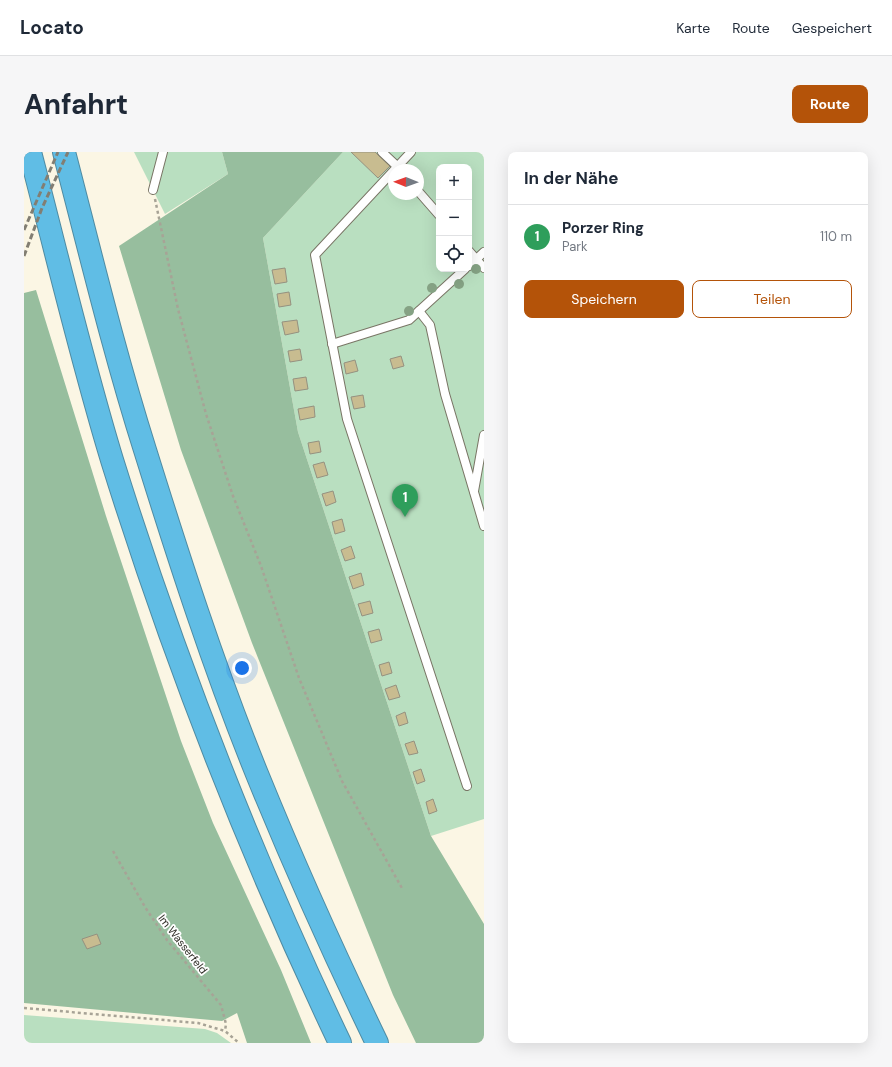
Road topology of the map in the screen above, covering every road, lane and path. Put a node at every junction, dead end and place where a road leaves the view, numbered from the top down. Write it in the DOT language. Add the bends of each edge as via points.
graph roads {
  1 [pos="30,152"];
  2 [pos="64,152"];
  3 [pos="163,152"];
  4 [pos="382,152"];
  5 [pos="412,152"];
  6 [pos="395,164"];
  7 [pos="402,164"];
  8 [pos="388,180"];
  9 [pos="153,190"];
  10 [pos="424,197"];
  11 [pos="436,211"];
  12 [pos="484,252"];
  13 [pos="472,254"];
  14 [pos="476,259"];
  15 [pos="472,263"];
  16 [pos="484,268"];
  17 [pos="462,272"];
  18 [pos="419,311"];
  19 [pos="332,344"];
  20 [pos="484,434"];
  21 [pos="474,492"];
  22 [pos="484,526"];
  23 [pos="467,786"];
  24 [pos="113,851"];
  25 [pos="403,890"];
  26 [pos="24,1008"];
  27 [pos="225,1031"];
  28 [pos="239,1043"];
  29 [pos="340,1043"];
  30 [pos="377,1043"];
  1 -- 29 [label="highway" via="112,458 146,563 226,785 302,962"];
  2 -- 30 [label="highway" via="145,449 217,664 263,787 330,946"];
  3 -- 9 [label="lane"];
  4 -- 6 [label="lane"];
  5 -- 7 [label="lane"];
  8 -- 19 [label="lane" via="315,256"];
  9 -- 25 [label="path" via="180,316 206,414 233,496 261,566 299,678 342,781"];
  10 -- 11 [label="lane"];
  12 -- 14 [label="lane"];
  13 -- 14 [label="lane"];
  14 -- 15 [label="lane"];
  14 -- 16 [label="lane"];
  17 -- 18 [label="lane"];
  18 -- 19 [label="lane" via="409,320"];
  18 -- 21 [label="lane" via="430,325 445,394"];
  19 -- 23 [label="lane" via="347,419"];
  20 -- 21 [label="lane"];
  21 -- 22 [label="lane"];
  24 -- 27 [label="path, Im Wasserfeld" via="167,940 222,1006"];
  26 -- 27 [label="path" via="198,1023"];
  27 -- 28 [label="path"];
}
